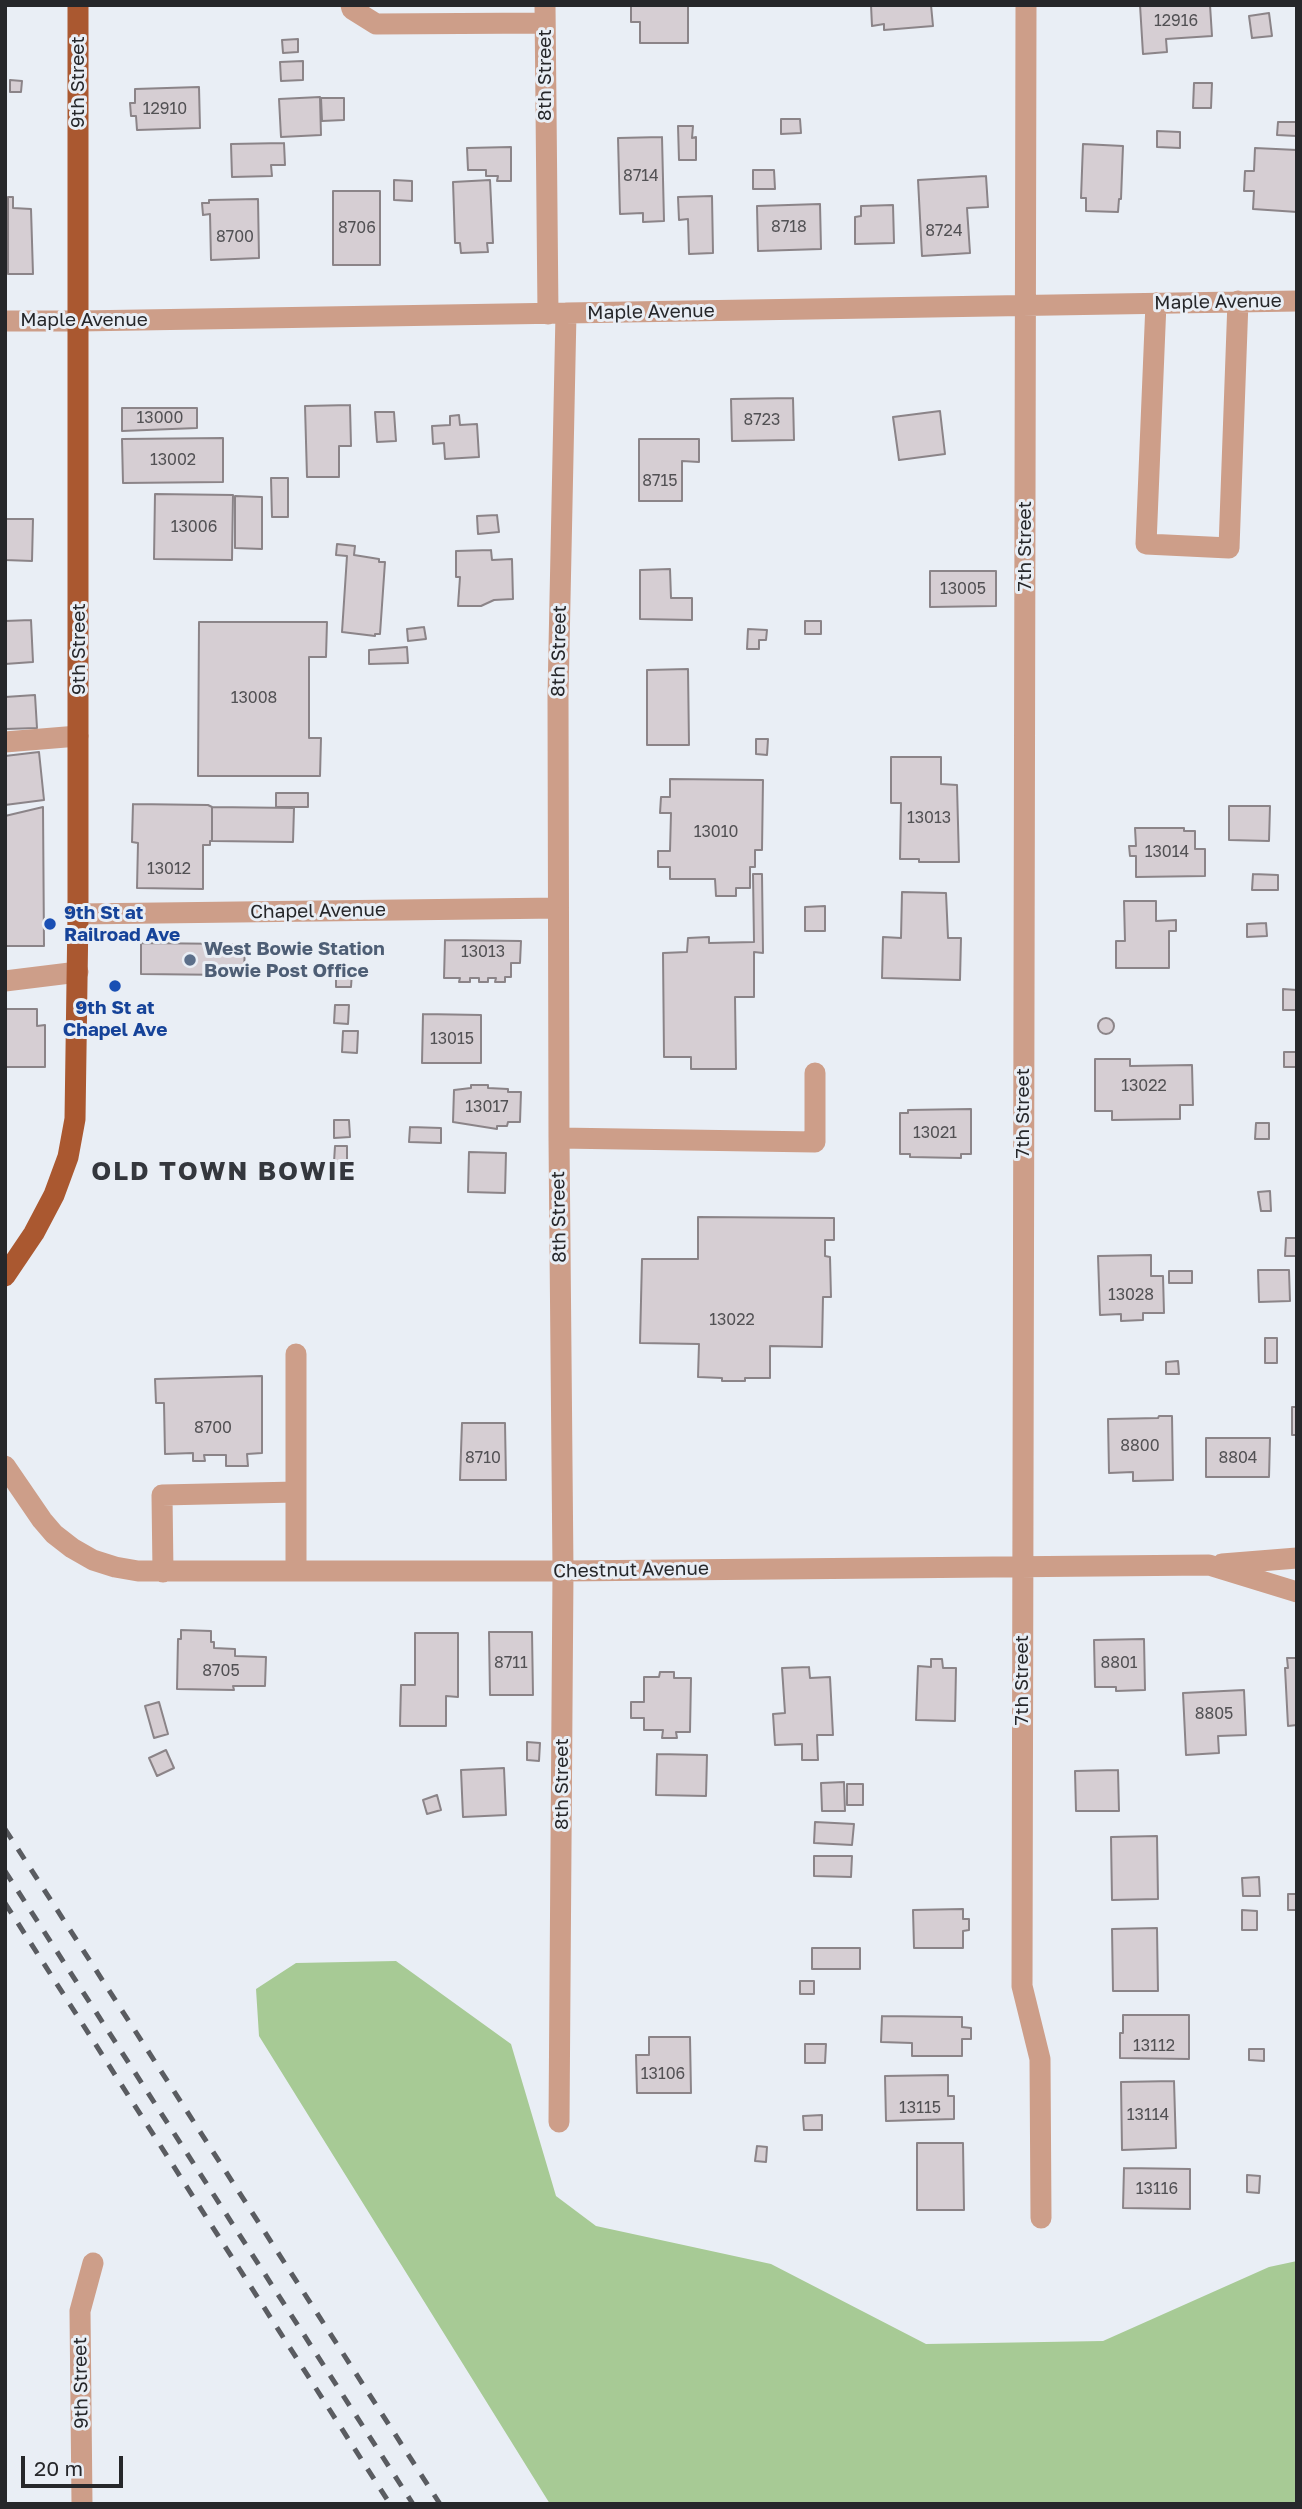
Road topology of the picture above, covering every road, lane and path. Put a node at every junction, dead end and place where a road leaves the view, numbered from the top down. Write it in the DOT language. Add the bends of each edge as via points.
graph roads {
  1 [pos="78,5"];
  2 [pos="351,5"];
  3 [pos="1026,5"];
  4 [pos="545,14"];
  5 [pos="1238,301"];
  6 [pos="1297,301"];
  7 [pos="1156,303"];
  8 [pos="1025,306"];
  9 [pos="557,313"];
  10 [pos="5,321"];
  11 [pos="79,321"];
  12 [pos="79,736"];
  13 [pos="5,742"];
  14 [pos="558,908"];
  15 [pos="78,914"];
  16 [pos="78,972"];
  17 [pos="5,981"];
  18 [pos="815,1073"];
  19 [pos="559,1138"];
  20 [pos="5,1276"];
  21 [pos="296,1354"];
  22 [pos="5,1466"];
  23 [pos="296,1492"];
  24 [pos="1297,1558"];
  25 [pos="1209,1564"];
  26 [pos="1021,1566"];
  27 [pos="296,1571"];
  28 [pos="563,1571"];
  29 [pos="163,1572"];
  30 [pos="1297,1592"];
  31 [pos="559,2122"];
  32 [pos="1041,2218"];
  33 [pos="93,2263"];
  34 [pos="82,2504"];
  1 -- 11 [label="main road, 9th Street"];
  2 -- 4 [label="street" via="376,24"];
  3 -- 8 [label="street, 7th Street"];
  4 -- 9 [label="street, 8th Street"];
  5 -- 6 [label="street, Maple Avenue"];
  5 -- 7 [label="street, Maple Avenue"];
  5 -- 7 [label="street" via="1229,548 1146,544"];
  7 -- 8 [label="street, Maple Avenue"];
  8 -- 9 [label="street, Maple Avenue"];
  8 -- 26 [label="street, 7th Street"];
  9 -- 11 [label="street, Maple Avenue"];
  9 -- 14 [label="street, 8th Street"];
  10 -- 11 [label="street, Maple Avenue"];
  11 -- 12 [label="main road, 9th Street"];
  12 -- 13 [label="street"];
  12 -- 15 [label="main road, 9th Street"];
  14 -- 15 [label="street, Chapel Avenue"];
  14 -- 19 [label="street, 8th Street"];
  15 -- 16 [label="main road, 9th Street"];
  16 -- 17 [label="street"];
  16 -- 20 [label="main road, 9th Street" via="75,1119 68,1157 34,1233"];
  18 -- 19 [label="street" via="815,1142"];
  19 -- 28 [label="street, 8th Street"];
  21 -- 23 [label="street"];
  22 -- 29 [label="street, Chestnut Avenue" via="42,1520 72,1548 115,1567"];
  23 -- 27 [label="street"];
  23 -- 29 [label="street" via="162,1495"];
  24 -- 25 [label="street"];
  25 -- 26 [label="street, Chestnut Avenue"];
  25 -- 30 [label="street, Chestnut Avenue"];
  26 -- 28 [label="street, Chestnut Avenue"];
  26 -- 32 [label="street, 7th Street" via="1022,1986 1040,2059"];
  27 -- 28 [label="street, Chestnut Avenue"];
  27 -- 29 [label="street, Chestnut Avenue"];
  28 -- 31 [label="street, 8th Street"];
  33 -- 34 [label="street, 9th Street" via="80,2311"];
}
